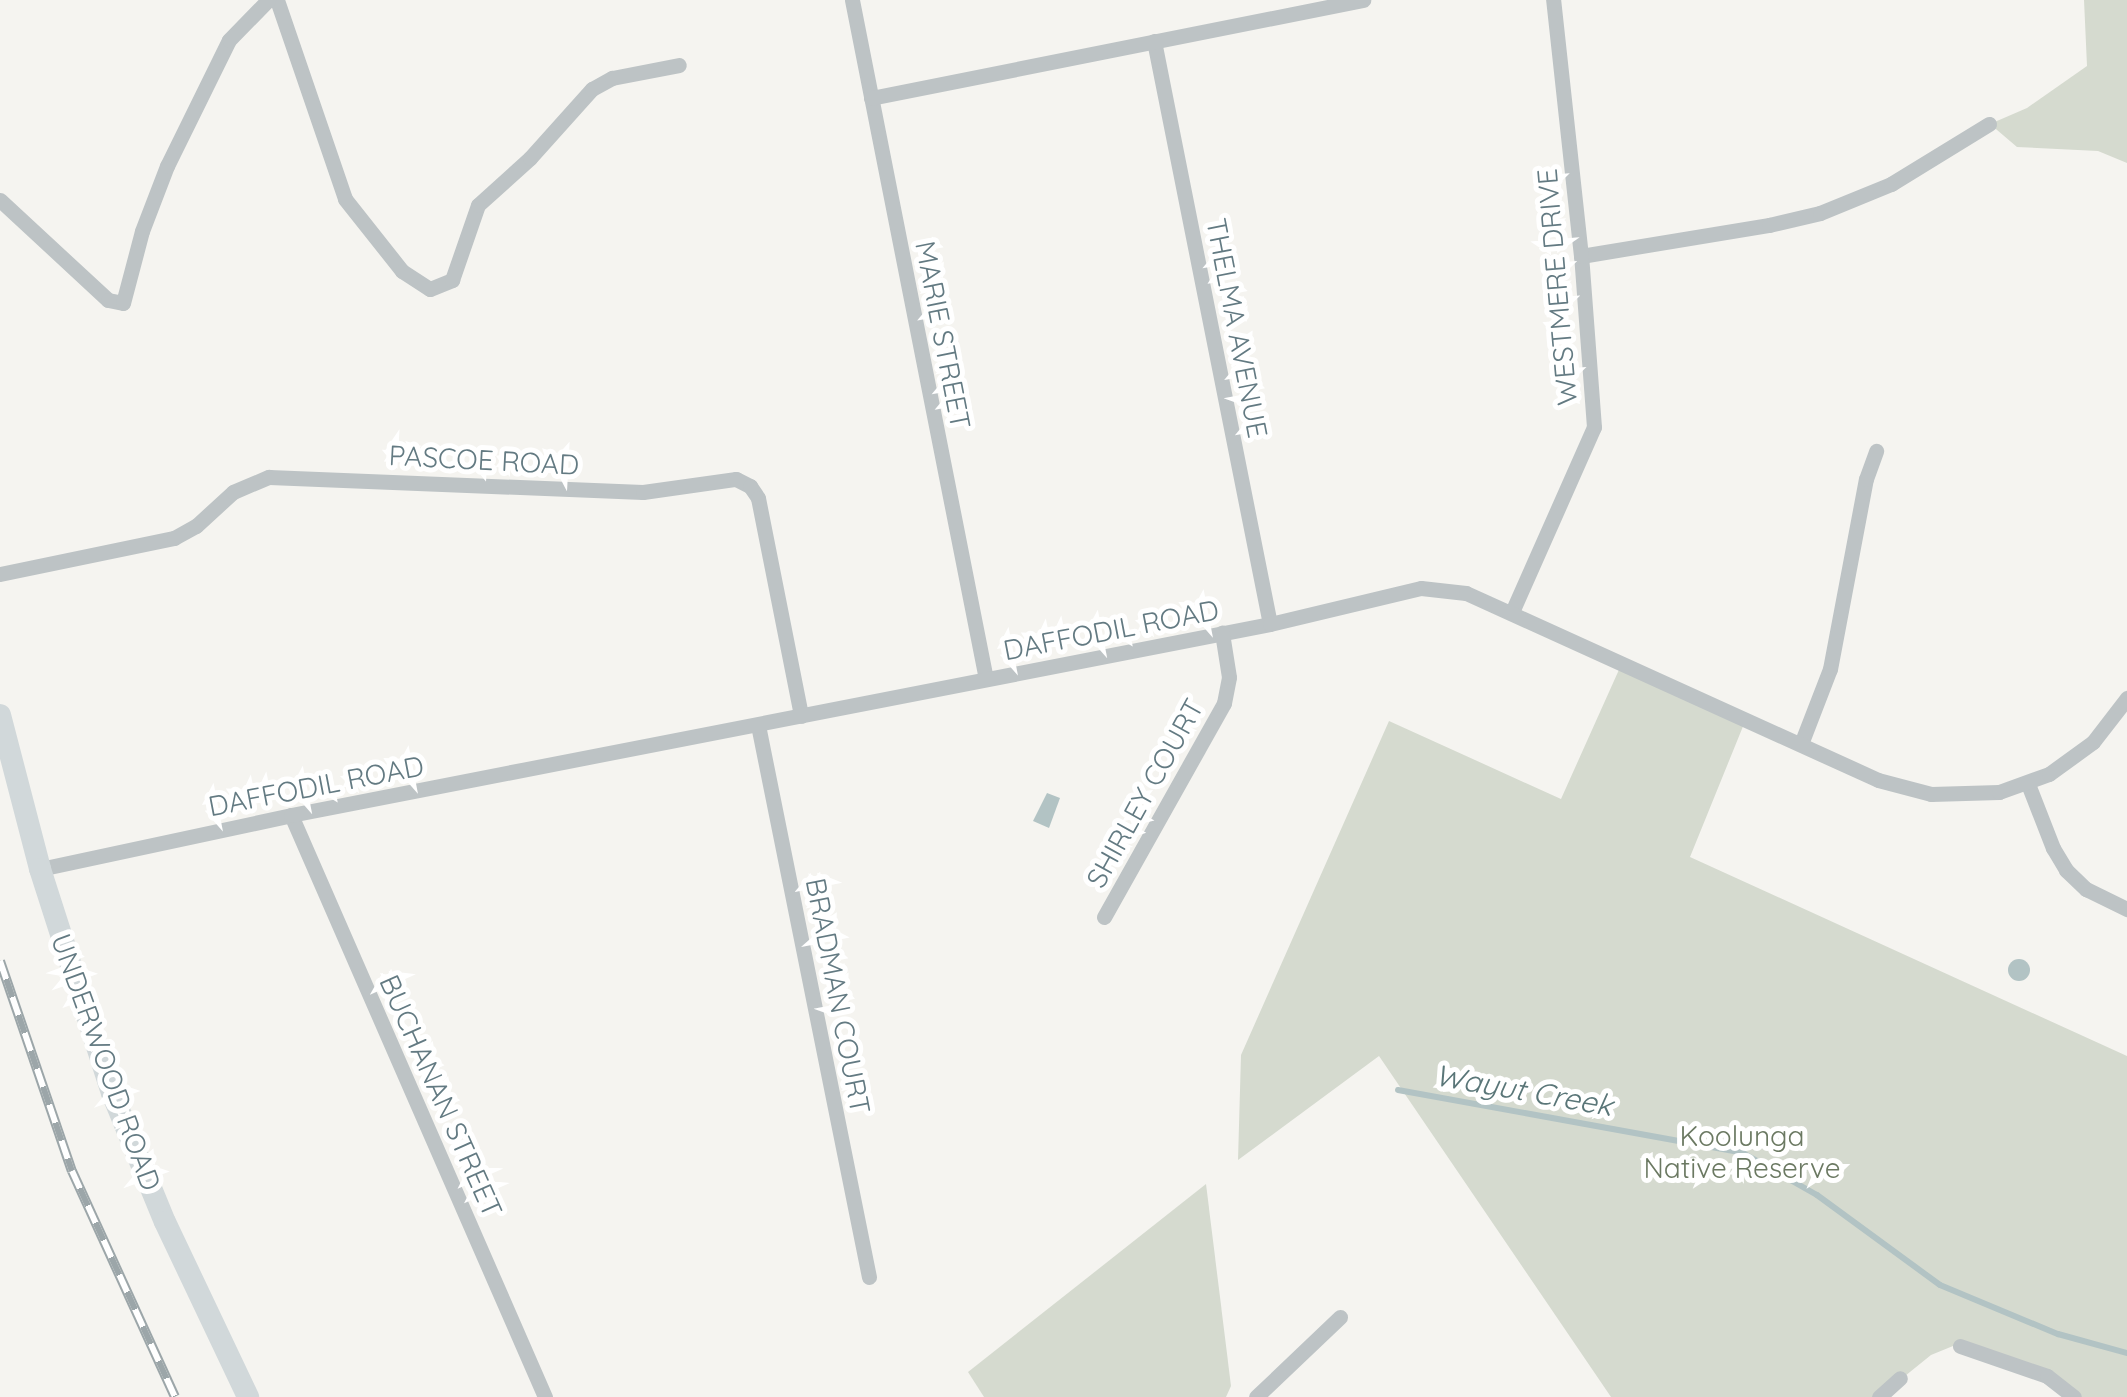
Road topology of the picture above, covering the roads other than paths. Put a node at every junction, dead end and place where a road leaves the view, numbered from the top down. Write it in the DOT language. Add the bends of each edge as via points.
graph roads {
  1 [pos="268,0"];
  2 [pos="277,0"];
  3 [pos="852,0"];
  4 [pos="1363,0"];
  5 [pos="1553,0"];
  6 [pos="1154,41"];
  7 [pos="679,64"];
  8 [pos="871,98"];
  9 [pos="1990,124"];
  10 [pos="0,200"];
  11 [pos="1582,256"];
  12 [pos="1876,451"];
  13 [pos="0,574"];
  14 [pos="1512,612"];
  15 [pos="1270,624"];
  16 [pos="1222,633"];
  17 [pos="986,680"];
  18 [pos="2127,698"];
  19 [pos="0,715"];
  20 [pos="801,716"];
  21 [pos="758,726"];
  22 [pos="1801,744"];
  23 [pos="2028,784"];
  24 [pos="291,815"];
  25 [pos="40,869"];
  26 [pos="2127,910"];
  27 [pos="1104,916"];
  28 [pos="869,1276"];
  29 [pos="1340,1317"];
  30 [pos="1960,1346"];
  31 [pos="1900,1378"];
  32 [pos="248,1397"];
  33 [pos="546,1397"];
  34 [pos="1256,1397"];
  35 [pos="1878,1397"];
  36 [pos="2074,1397"];
  1 -- 10 [label="street" via="228,40 167,166 123,303 108,300"];
  2 -- 7 [label="street" via="344,199 402,271 430,289 452,280 478,204 592,89 612,78"];
  3 -- 8 [label="street, MARIE STREET"];
  4 -- 6 [label="street"];
  5 -- 11 [label="street, WESTMERE DRIVE"];
  6 -- 8 [label="street"];
  6 -- 15 [label="street, THELMA AVENUE"];
  8 -- 17 [label="street, MARIE STREET"];
  9 -- 11 [label="street" via="1872,194 1820,212"];
  11 -- 14 [label="street, WESTMERE DRIVE" via="1594,428"];
  12 -- 22 [label="street" via="1830,669"];
  13 -- 20 [label="street, PASCOE ROAD" via="174,538 233,492 269,477 644,492 736,478 758,498"];
  14 -- 15 [label="street, DAFFODIL ROAD" via="1466,593 1421,588"];
  14 -- 22 [label="street, DAFFODIL ROAD"];
  15 -- 16 [label="street, DAFFODIL ROAD"];
  16 -- 17 [label="street, DAFFODIL ROAD"];
  16 -- 27 [label="street, SHIRLEY COURT" via="1230,676 1224,703"];
  17 -- 20 [label="street, DAFFODIL ROAD"];
  18 -- 23 [label="street, DAFFODIL ROAD" via="2080,754"];
  19 -- 25 [label="main road, UNDERWOOD ROAD"];
  20 -- 21 [label="street, DAFFODIL ROAD"];
  21 -- 24 [label="street, DAFFODIL ROAD"];
  21 -- 28 [label="street, BRADMAN COURT"];
  22 -- 23 [label="street, DAFFODIL ROAD" via="1878,780 1931,794 1976,795"];
  23 -- 26 [label="street" via="2066,870 2086,890"];
  24 -- 25 [label="street, DAFFODIL ROAD"];
  24 -- 33 [label="street, BUCHANAN STREET"];
  25 -- 32 [label="main road, UNDERWOOD ROAD" via="133,1145"];
  29 -- 34 [label="street"];
  30 -- 36 [label="street" via="2047,1376"];
  31 -- 35 [label="street"];
}
